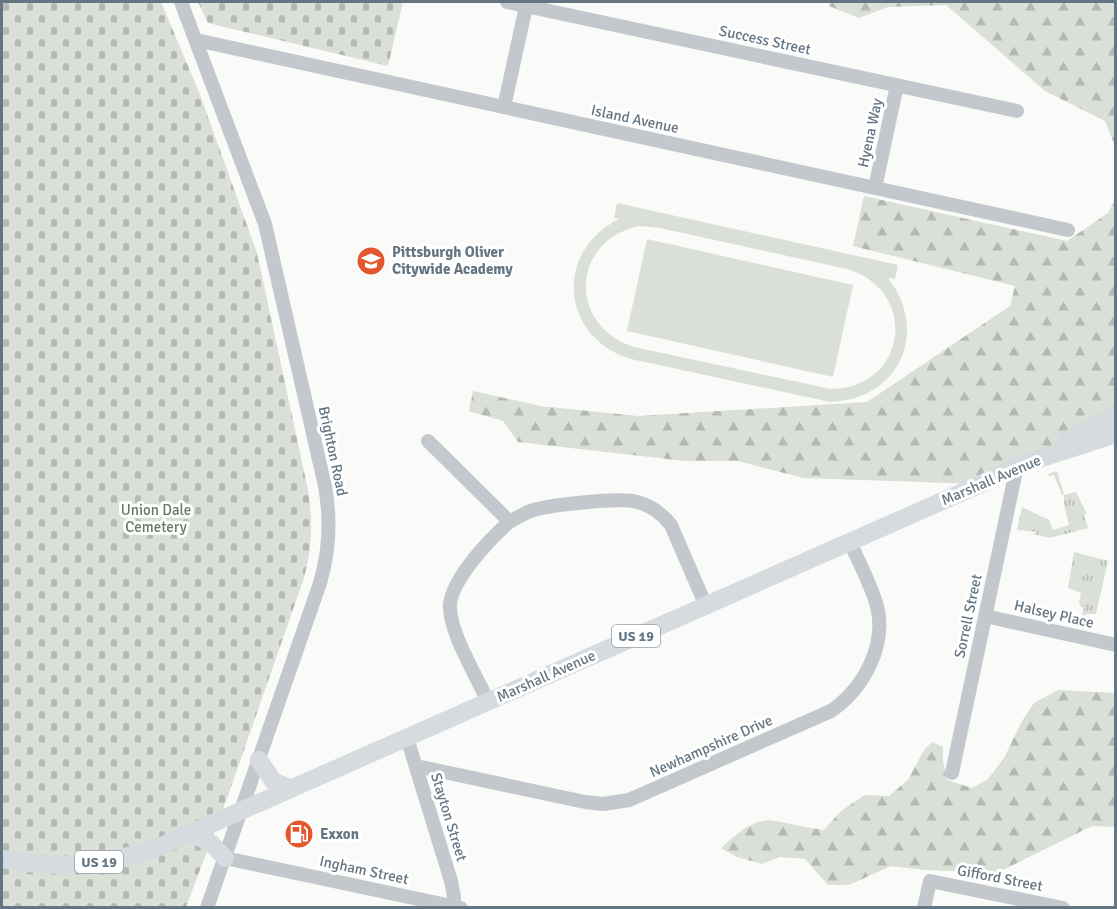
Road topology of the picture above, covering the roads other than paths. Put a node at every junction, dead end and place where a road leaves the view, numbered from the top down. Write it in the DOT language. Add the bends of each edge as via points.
graph roads {
  1 [pos="181,2"];
  2 [pos="507,2"];
  3 [pos="527,4"];
  4 [pos="196,40"];
  5 [pos="897,85"];
  6 [pos="504,107"];
  7 [pos="1017,111"];
  8 [pos="875,188"];
  9 [pos="1068,230"];
  10 [pos="1116,416"];
  11 [pos="1116,434"];
  12 [pos="428,441"];
  13 [pos="1017,466"];
  14 [pos="510,522"];
  15 [pos="850,542"];
  16 [pos="706,606"];
  17 [pos="985,616"];
  18 [pos="1116,645"];
  19 [pos="488,702"];
  20 [pos="407,738"];
  21 [pos="259,760"];
  22 [pos="416,766"];
  23 [pos="952,773"];
  24 [pos="291,789"];
  25 [pos="241,811"];
  26 [pos="192,833"];
  27 [pos="225,858"];
  28 [pos="2,859"];
  29 [pos="456,907"];
  30 [pos="207,908"];
  31 [pos="924,908"];
  32 [pos="1063,908"];
  1 -- 4 [label="street, Brighton Road"];
  2 -- 3 [label="street, Success Street"];
  3 -- 5 [label="street, Success Street"];
  3 -- 6 [label="street"];
  4 -- 6 [label="street, Island Avenue"];
  4 -- 21 [label="street, Brighton Road" via="265,224 330,525 326,564"];
  5 -- 7 [label="street, Success Street"];
  5 -- 8 [label="street, Hyena Way"];
  6 -- 8 [label="street, Island Avenue"];
  8 -- 9 [label="street, Island Avenue"];
  10 -- 13 [label="main road, US 19"];
  11 -- 13 [label="main road, Marshall Avenue / US 19"];
  12 -- 14 [label="street"];
  13 -- 15 [label="main road, Marshall Avenue / US 19"];
  13 -- 17 [label="street, Sorrell Street"];
  14 -- 16 [label="street" via="531,511 565,504 630,501 648,506 670,525"];
  14 -- 19 [label="street" via="459,579 450,602 454,627"];
  15 -- 16 [label="main road, Marshall Avenue / US 19"];
  15 -- 22 [label="street, Newhampshire Drive" via="875,599 879,632 873,658 860,683 831,711 612,804 585,802"];
  16 -- 19 [label="main road, Marshall Avenue / US 19"];
  17 -- 18 [label="street, Halsey Place"];
  17 -- 23 [label="street, Sorrell Street"];
  19 -- 20 [label="main road, Marshall Avenue / US 19"];
  20 -- 22 [label="street, Stayton Street"];
  20 -- 24 [label="main road, Marshall Avenue / US 19"];
  21 -- 24 [label="main road" via="273,781"];
  21 -- 25 [label="street, Brighton Road"];
  22 -- 29 [label="street, Stayton Street"];
  24 -- 25 [label="main road, Marshall Avenue / US 19"];
  25 -- 26 [label="main road, Marshall Avenue / US 19"];
  25 -- 27 [label="street, Brighton Road"];
  26 -- 27 [label="main road" via="212,844"];
  26 -- 28 [label="main road, Marshall Avenue / US 19" via="139,854 98,862 52,865"];
  27 -- 29 [label="street, Ingham Street"];
  27 -- 30 [label="street, Brighton Road"];
  31 -- 32 [label="street, Gifford Street" via="930,881"];
}
